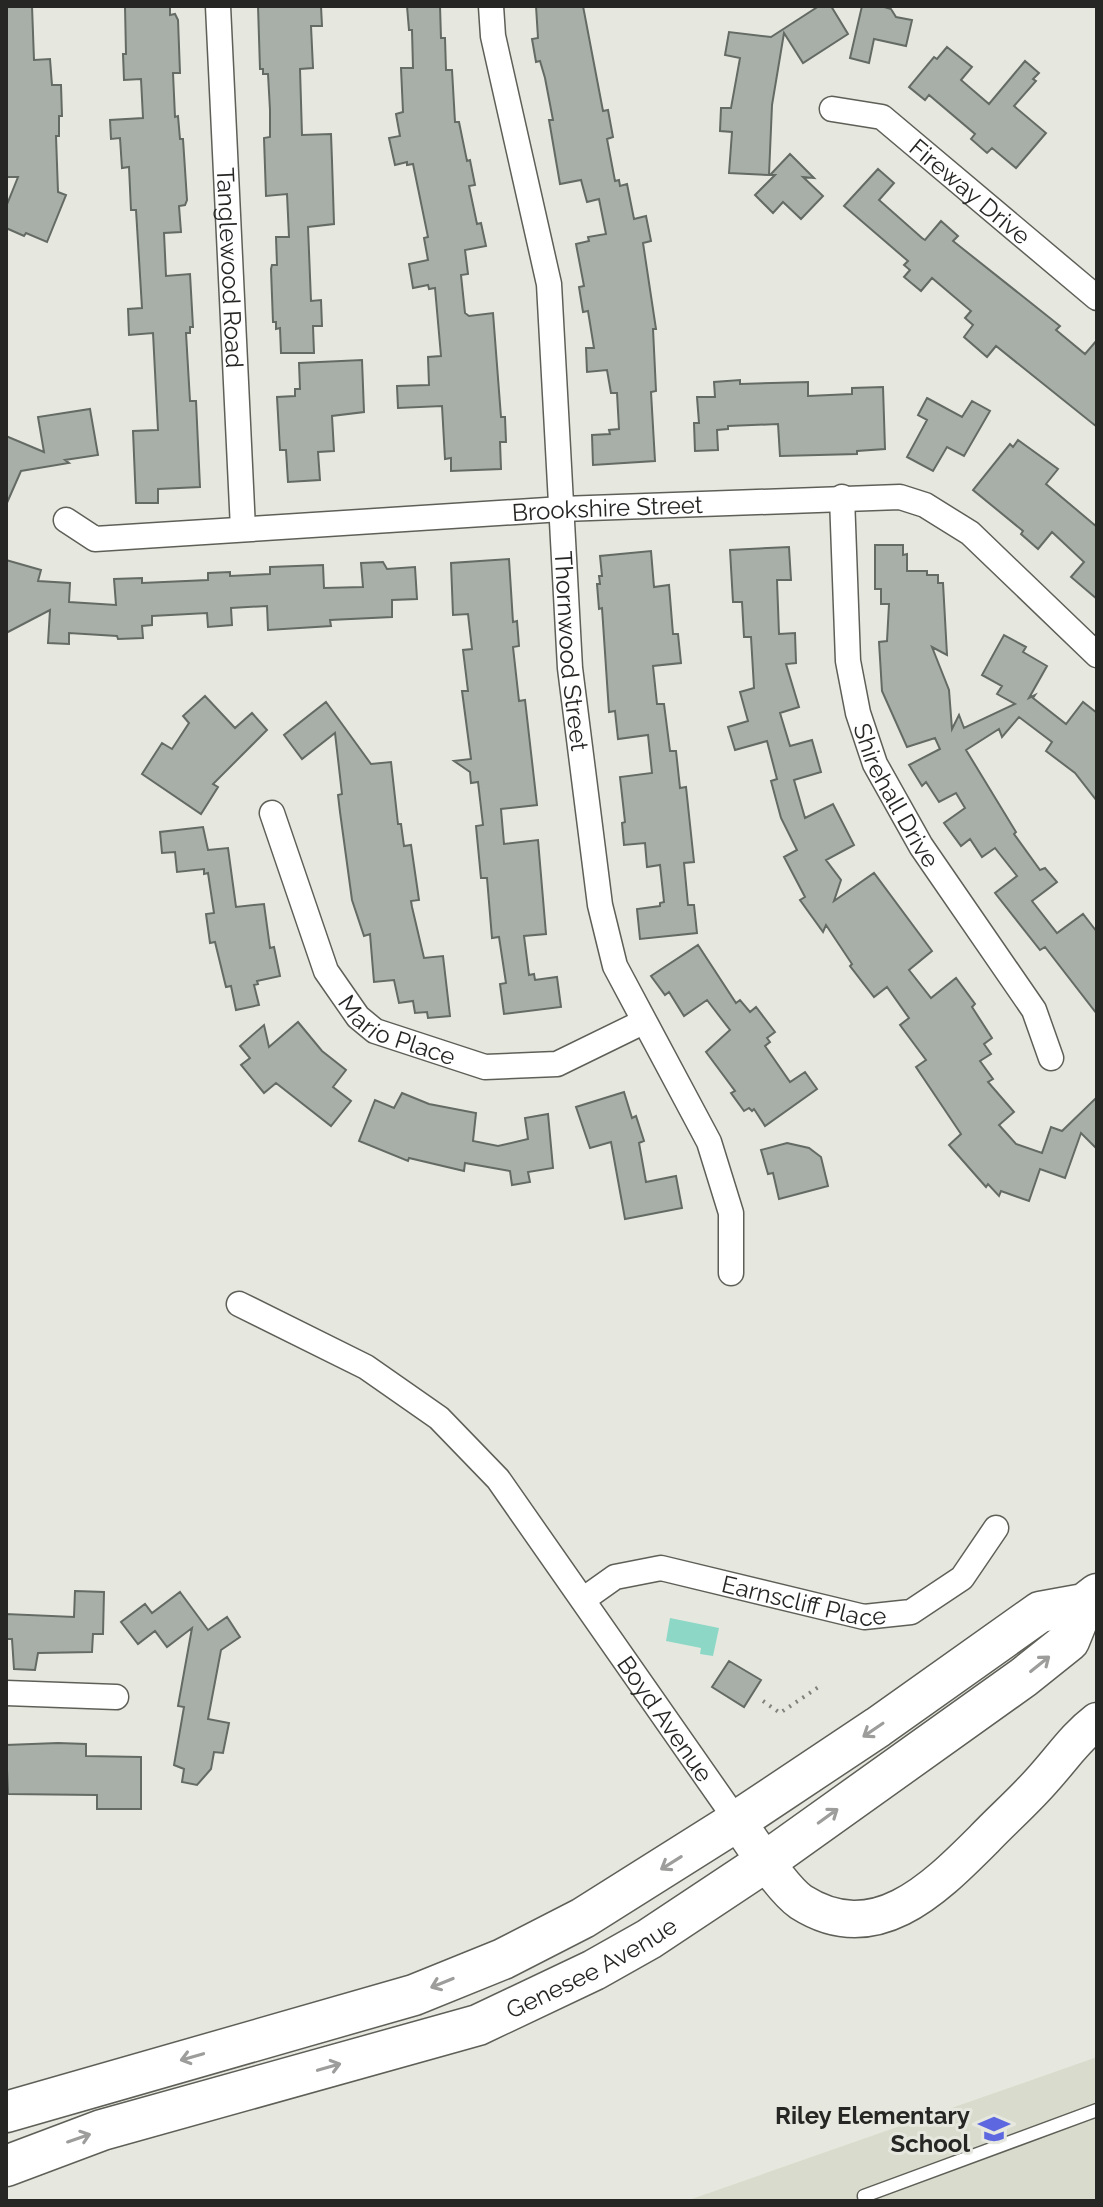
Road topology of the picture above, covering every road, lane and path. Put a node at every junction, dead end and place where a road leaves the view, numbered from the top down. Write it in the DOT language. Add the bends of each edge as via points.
graph roads {
  1 [pos="218,6"];
  2 [pos="491,6"];
  3 [pos="832,109"];
  4 [pos="1097,298"];
  5 [pos="842,497"];
  6 [pos="562,509"];
  7 [pos="66,520"];
  8 [pos="243,529"];
  9 [pos="1097,655"];
  10 [pos="272,813"];
  11 [pos="643,1022"];
  12 [pos="1051,1058"];
  13 [pos="731,1273"];
  14 [pos="239,1304"];
  15 [pos="996,1528"];
  16 [pos="584,1599"];
  17 [pos="1090,1599"];
  18 [pos="820,1686"];
  19 [pos="6,1693"];
  20 [pos="116,1697"];
  21 [pos="763,1701"];
  22 [pos="1097,1721"];
  23 [pos="737,1821"];
  24 [pos="765,1862"];
  25 [pos="1097,2110"];
  26 [pos="6,2112"];
  27 [pos="6,2166"];
  28 [pos="865,2201"];
  1 -- 8 [label="street, Tanglewood Road"];
  2 -- 6 [label="street, Thornwood Street" via="493,36 549,284"];
  3 -- 4 [label="street, Fireway Drive" via="882,117"];
  5 -- 6 [label="street, Brookshire Street"];
  5 -- 9 [label="street, Brookshire Street" via="900,497 925,505 970,533"];
  5 -- 12 [label="street, Shirehall Drive" via="848,661 875,764 921,846 1034,1010"];
  6 -- 8 [label="street, Brookshire Street"];
  6 -- 11 [label="street, Thornwood Street" via="570,668 600,905 615,966"];
  7 -- 8 [label="street, Brookshire Street" via="95,539"];
  10 -- 11 [label="street, Mario Place" via="326,971 358,1017 375,1031 485,1067 557,1064"];
  11 -- 13 [label="street, Thornwood Street" via="709,1142 731,1213"];
  14 -- 16 [label="street, Boyd Avenue" via="366,1367 439,1418 498,1479"];
  15 -- 16 [label="street, Earnscliff Place" via="962,1578 911,1612 864,1617 661,1568 615,1577"];
  16 -- 23 [label="street, Boyd Avenue"];
  17 -- 23 [label="main road, Genesee Avenue, one-way" via="1040,1612"];
  24 -- 17 [label="main road, Genesee Avenue, one-way" via="1069,1641"];
  18 -- 21 [label="path" via="780,1713"];
  19 -- 20 [label="street"];
  22 -- 24 [label="street, Boyd Avenue" via="940,1883 904,1908 874,1917 837,1919 800,1901"];
  23 -- 24 [label="street, Boyd Avenue"];
  23 -- 26 [label="main road, Genesee Avenue, one-way" via="583,1918 503,1959 414,1995"];
  27 -- 24 [label="main road, Genesee Avenue, one-way" via="102,2130 478,2025 649,1939"];
  25 -- 28 [label="lane" via="864,2196"];
}
